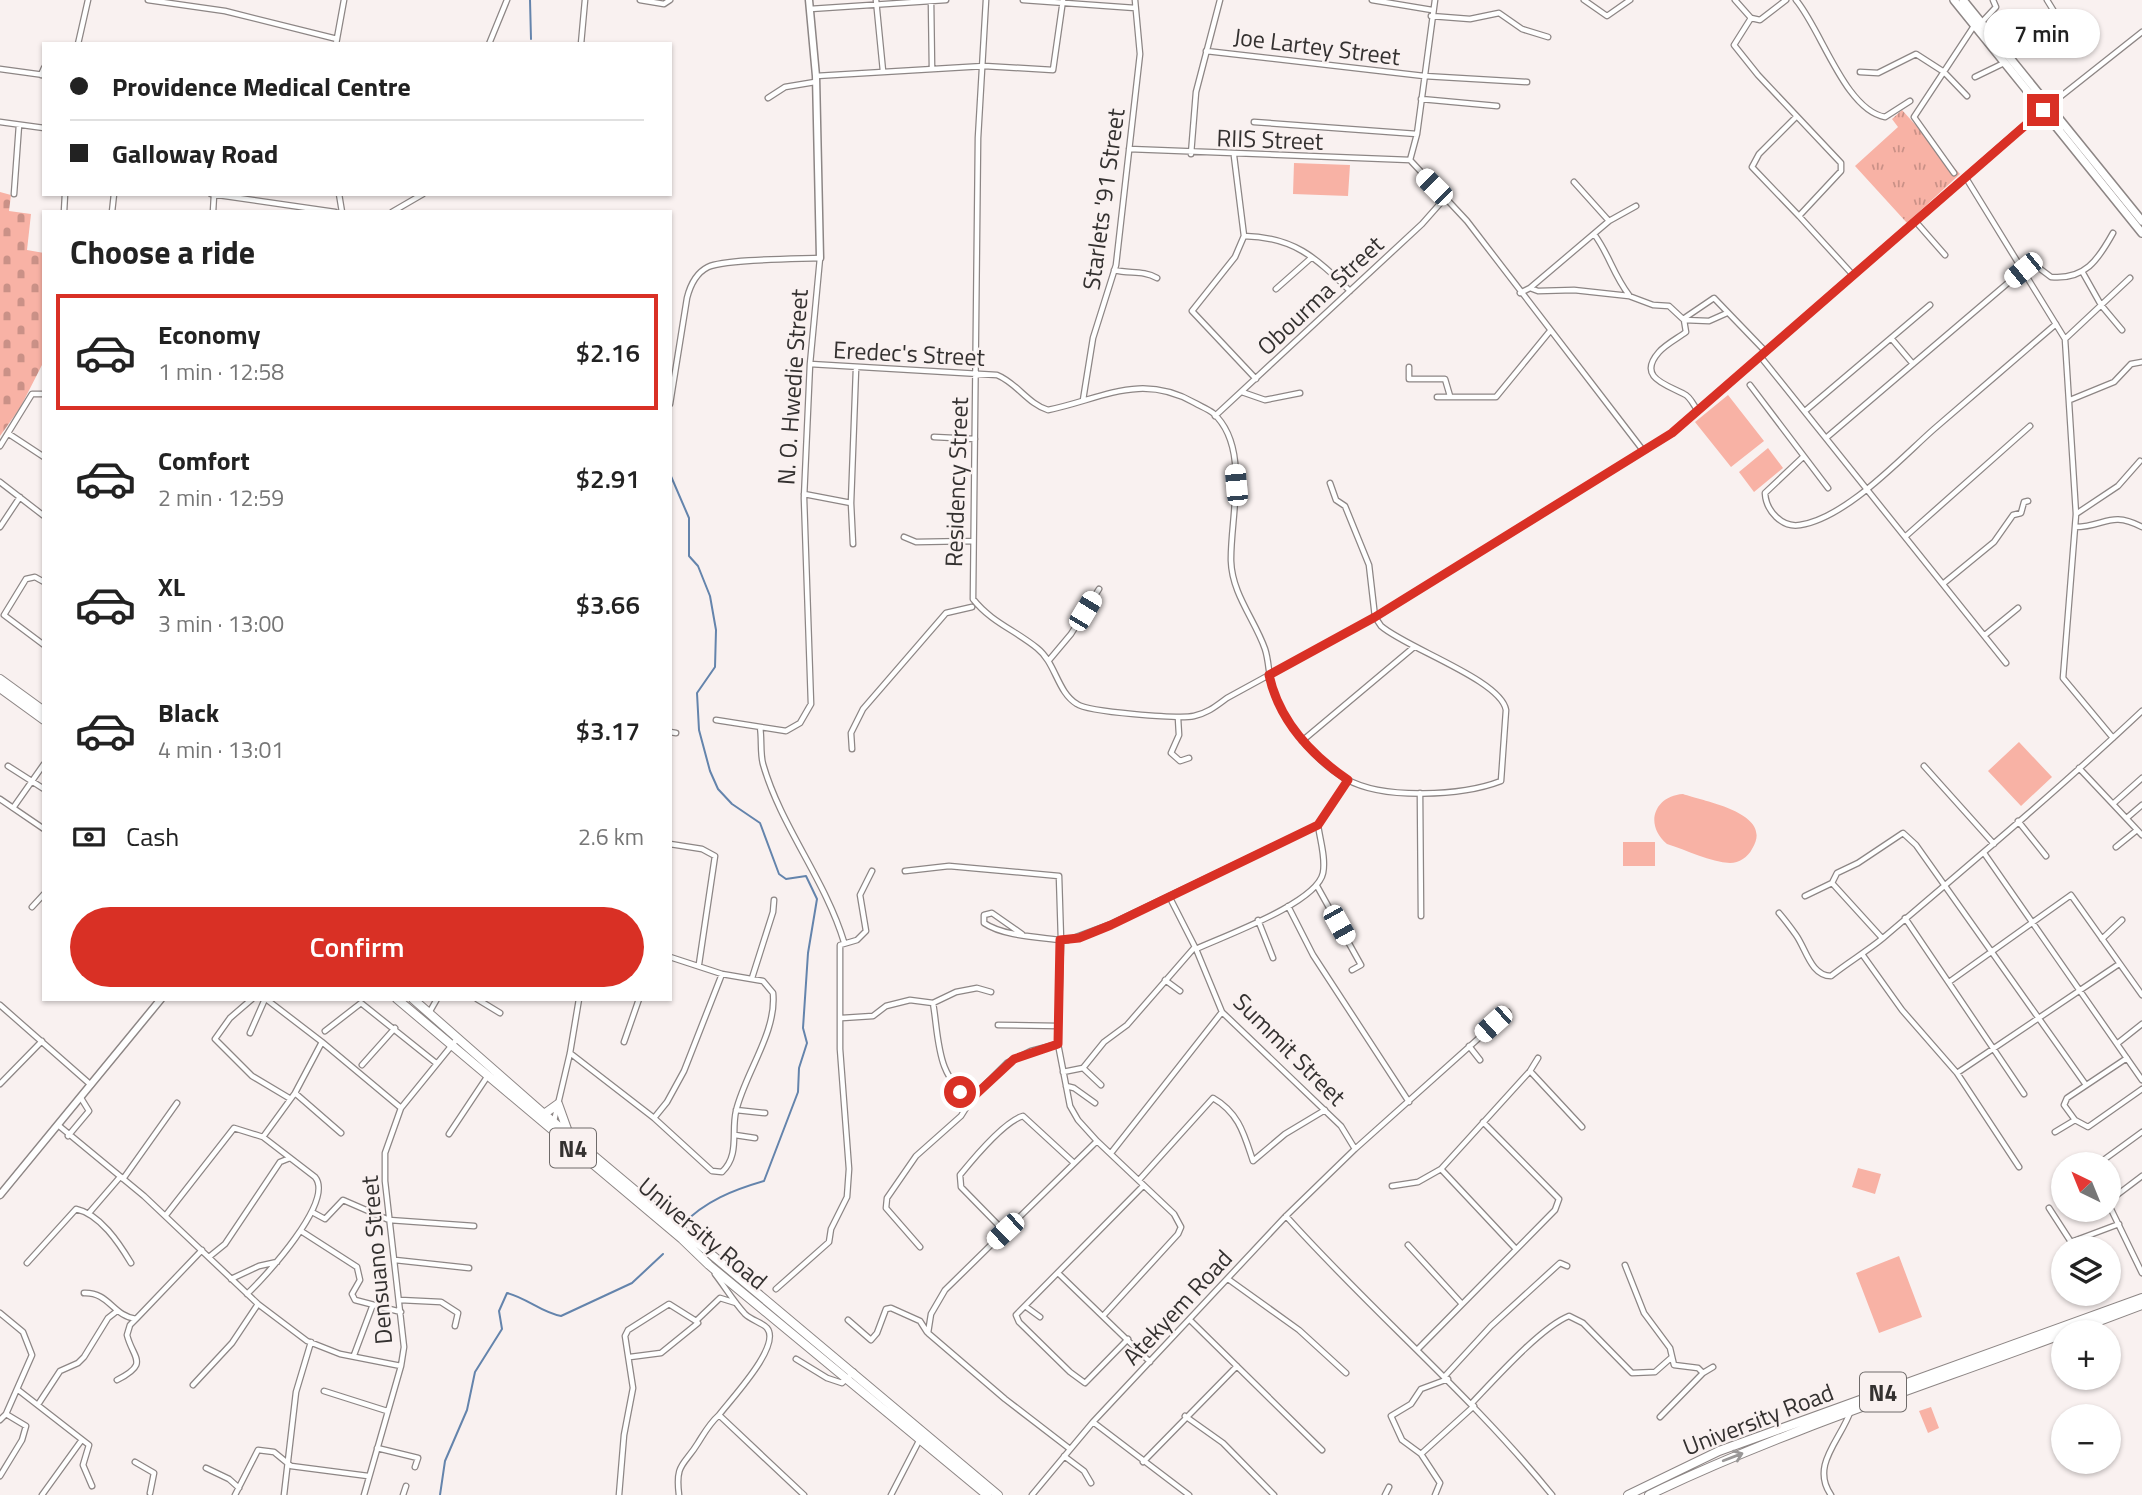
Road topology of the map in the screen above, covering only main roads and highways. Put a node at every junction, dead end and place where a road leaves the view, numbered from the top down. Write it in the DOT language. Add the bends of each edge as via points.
graph roads {
  1 [pos="1960,1"];
  2 [pos="1978,24"];
  3 [pos="2035,99"];
  4 [pos="2046,107"];
  5 [pos="2050,118"];
  6 [pos="2142,221"];
  7 [pos="2142,233"];
  8 [pos="0,679"];
  9 [pos="0,688"];
  10 [pos="42,710"];
  11 [pos="42,719"];
  12 [pos="400,1001"];
  13 [pos="415,1001"];
  14 [pos="455,1043"];
  15 [pos="544,1114"];
  16 [pos="552,1126"];
  17 [pos="568,1132"];
  18 [pos="752,1294"];
  19 [pos="2142,1298"];
  20 [pos="2142,1305"];
  21 [pos="2102,1320"];
  22 [pos="2051,1338"];
  23 [pos="923,1437"];
  24 [pos="986,1495"];
  25 [pos="998,1495"];
  26 [pos="1628,1495"];
  27 [pos="1649,1495"];
  1 -- 2 [label="main road"];
  2 -- 3 [label="main road"];
  2 -- 4 [label="main road" via="2011,57"];
  3 -- 4 [label="main road"];
  3 -- 5 [label="main road" via="2033,118"];
  4 -- 5 [label="main road"];
  4 -- 6 [label="main road"];
  5 -- 7 [label="main road"];
  8 -- 10 [label="highway"];
  9 -- 11 [label="highway"];
  12 -- 14 [label="highway, University Road / N4"];
  13 -- 14 [label="highway, University Road / N4"];
  14 -- 15 [label="highway, University Road / N4"];
  14 -- 16 [label="highway, University Road / N4" via="488,1076"];
  15 -- 16 [label="highway, University Road / N4"];
  15 -- 17 [label="highway" via="558,1104"];
  16 -- 17 [label="highway, University Road / N4"];
  16 -- 18 [label="highway, University Road / N4" via="709,1265"];
  17 -- 18 [label="highway, University Road / N4"];
  18 -- 23 [label="highway, University Road / N4"];
  19 -- 26 [label="highway, University Road / N4" via="1719,1451"];
  20 -- 21 [label="highway"];
  27 -- 22 [label="highway, University Road / N4, one-way" via="1719,1462"];
  23 -- 24 [label="highway, University Road / N4"];
  23 -- 25 [label="highway, University Road / N4"];
}
